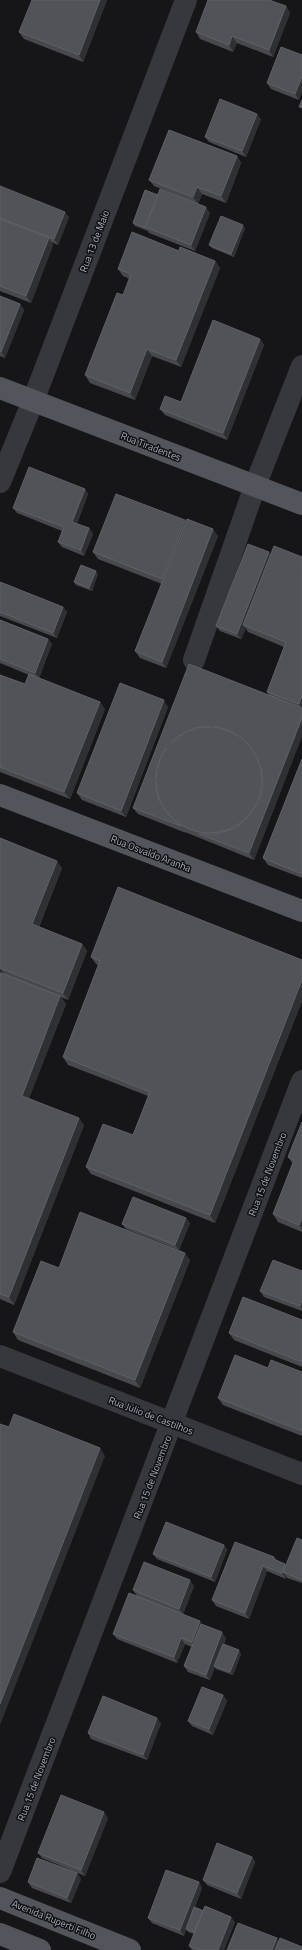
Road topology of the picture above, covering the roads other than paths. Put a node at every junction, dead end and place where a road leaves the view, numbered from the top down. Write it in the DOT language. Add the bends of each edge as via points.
graph roads {
  1 [pos="186,0"];
  2 [pos="302,366"];
  3 [pos="0,388"];
  4 [pos="33,401"];
  5 [pos="0,482"];
  6 [pos="255,486"];
  7 [pos="302,504"];
  8 [pos="194,660"];
  9 [pos="0,795"];
  10 [pos="302,911"];
  11 [pos="302,1081"];
  12 [pos="0,1356"];
  13 [pos="173,1423"];
  14 [pos="302,1474"];
  15 [pos="0,1872"];
  16 [pos="0,1898"];
  17 [pos="0,1934"];
  18 [pos="40,1950"];
  19 [pos="130,1950"];
  1 -- 4 [label="street, Rua 13 de Maio"];
  2 -- 6 [label="street"];
  3 -- 4 [label="main road, Rua Tiradentes"];
  4 -- 5 [label="street, Rua 13 de Maio"];
  4 -- 6 [label="main road, Rua Tiradentes"];
  6 -- 7 [label="main road, Rua Tiradentes"];
  6 -- 8 [label="street"];
  9 -- 10 [label="main road, Rua Osvaldo Aranha"];
  11 -- 13 [label="street, Rua 15 de Novembro"];
  12 -- 13 [label="street, Rua Júlio de Castilhos"];
  13 -- 14 [label="street, Rua Júlio de Castilhos"];
  13 -- 15 [label="street, Rua 15 de Novembro"];
  16 -- 19 [label="main road, Avenida Ruperti Filho"];
  17 -- 18 [label="main road"];
}
